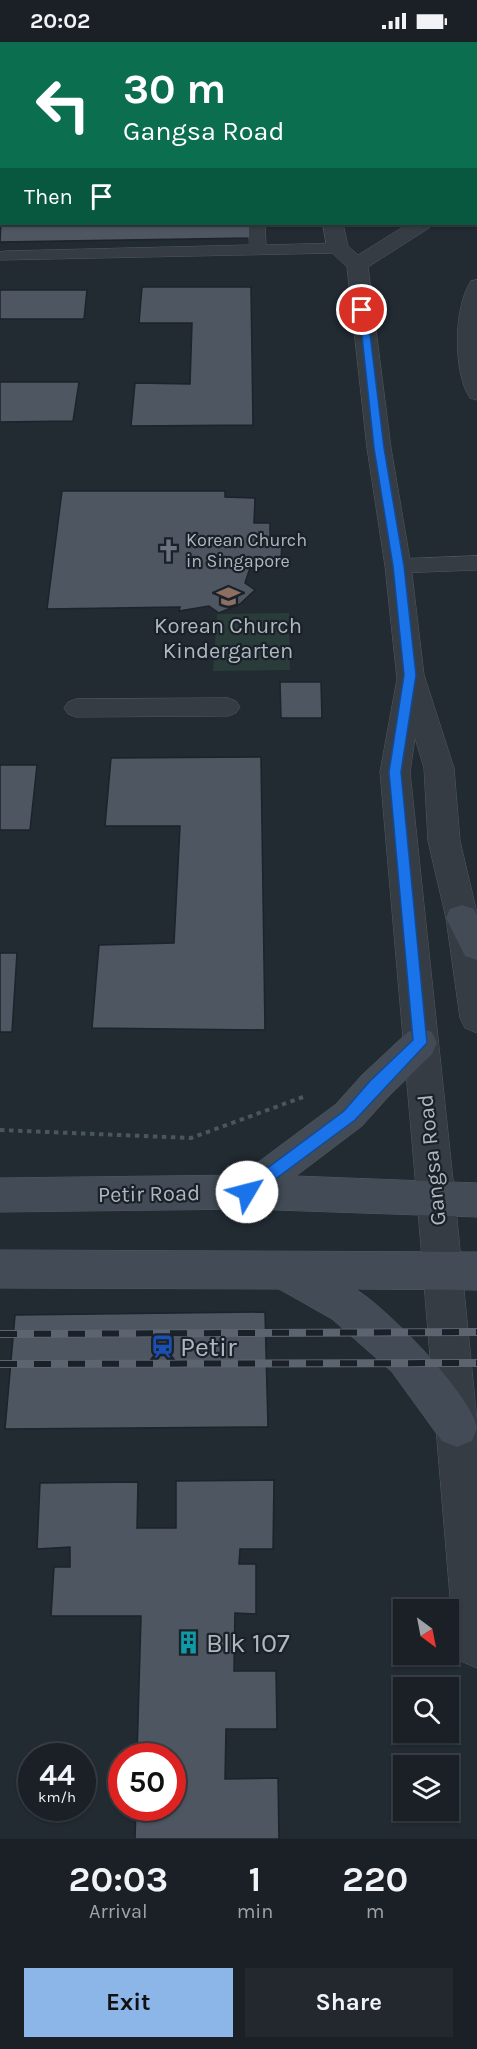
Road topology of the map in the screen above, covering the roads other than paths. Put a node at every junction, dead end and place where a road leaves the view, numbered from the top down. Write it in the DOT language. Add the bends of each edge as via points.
graph roads {
  1 [pos="257,225"];
  2 [pos="333,225"];
  3 [pos="420,225"];
  4 [pos="28,241"];
  5 [pos="258,251"];
  6 [pos="348,256"];
  7 [pos="477,285"];
  8 [pos="477,394"];
  9 [pos="477,563"];
  10 [pos="398,566"];
  11 [pos="410,675"];
  12 [pos="228,707"];
  13 [pos="76,708"];
  14 [pos="469,932"];
  15 [pos="477,1018"];
  16 [pos="420,1043"];
  17 [pos="247,1192"];
  18 [pos="0,1195"];
  19 [pos="436,1199"];
  20 [pos="477,1200"];
  21 [pos="0,1269"];
  22 [pos="280,1269"];
  23 [pos="460,1271"];
  24 [pos="457,1426"];
  25 [pos="477,1645"];
  1 -- 5 [label="lane"];
  2 -- 6 [label="street, Gangsa Road"];
  3 -- 6 [label="street"];
  4 -- 5 [label="lane" via="6,256"];
  5 -- 6 [label="lane"];
  6 -- 10 [label="street, Gangsa Road"];
  7 -- 8 [label="lane" via="466,324"];
  9 -- 10 [label="lane"];
  10 -- 11 [label="street, Gangsa Road"];
  11 -- 14 [label="street, Gangsa Road" via="439,768 444,841"];
  11 -- 16 [label="street, Gangsa Road" via="395,772"];
  12 -- 13 [label="lane"];
  14 -- 15 [label="street, Gangsa Road"];
  16 -- 17 [label="main road" via="350,1115"];
  16 -- 19 [label="street, Gangsa Road"];
  17 -- 18 [label="main road, Petir Road"];
  17 -- 19 [label="main road, Petir Road"];
  19 -- 20 [label="main road, Petir Road"];
  19 -- 23 [label="street, Gangsa Road"];
  21 -- 22 [label="main road"];
  22 -- 23 [label="main road"];
  22 -- 24 [label="main road" via="345,1305 406,1358"];
  23 -- 24 [label="street, Gangsa Road"];
  24 -- 25 [label="street, Gangsa Road"];
}
